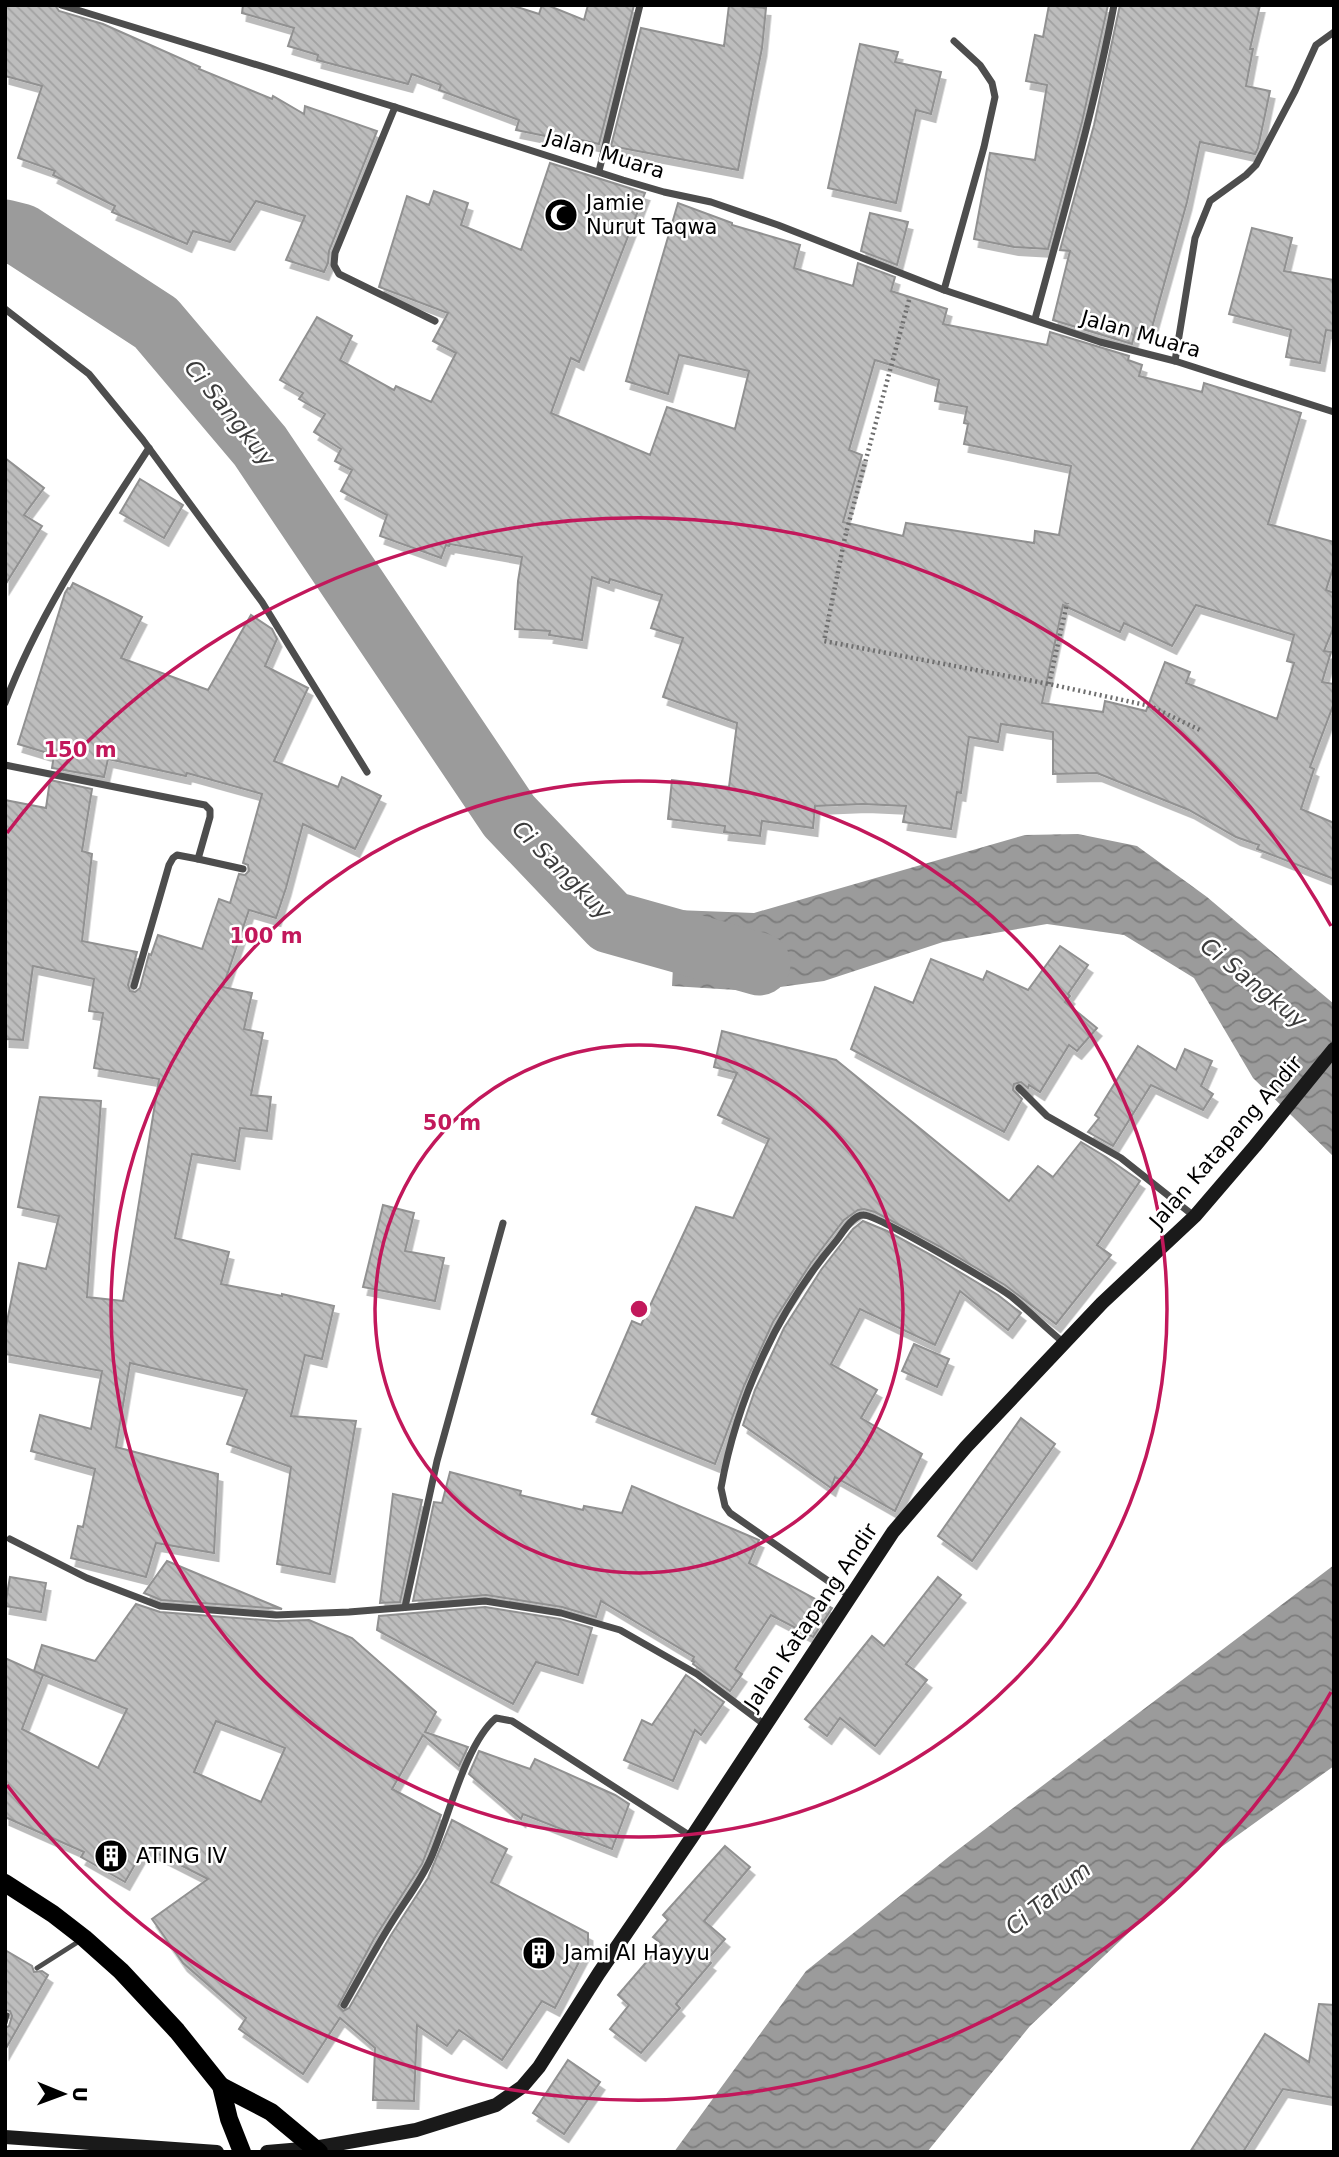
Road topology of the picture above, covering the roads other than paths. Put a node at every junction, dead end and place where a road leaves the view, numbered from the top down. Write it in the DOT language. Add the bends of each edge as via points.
graph roads {
  1 [pos="61,5"];
  2 [pos="640,5"];
  3 [pos="1114,5"];
  4 [pos="1334,32"];
  5 [pos="954,41"];
  6 [pos="395,107"];
  7 [pos="598,171"];
  8 [pos="944,290"];
  9 [pos="5,309"];
  10 [pos="1035,319"];
  11 [pos="435,321"];
  12 [pos="1175,361"];
  13 [pos="1334,412"];
  14 [pos="149,448"];
  15 [pos="5,703"];
  16 [pos="5,765"];
  17 [pos="367,772"];
  18 [pos="198,859"];
  19 [pos="243,869"];
  20 [pos="134,986"];
  21 [pos="1334,1049"];
  22 [pos="1019,1088"];
  23 [pos="1195,1216"];
  24 [pos="503,1223"];
  25 [pos="1064,1343"];
  26 [pos="10,1539"];
  27 [pos="850,1596"];
  28 [pos="405,1606"];
  29 [pos="765,1725"];
  30 [pos="692,1837"];
  31 [pos="5,1883"];
  32 [pos="84,1938"];
  33 [pos="37,1968"];
  34 [pos="344,2005"];
  35 [pos="7,2015"];
  36 [pos="5,2023"];
  37 [pos="221,2085"];
  38 [pos="5,2137"];
  39 [pos="316,2150"];
  40 [pos="217,2152"];
  41 [pos="242,2152"];
  42 [pos="267,2152"];
  1 -- 6 [label="street, Jalan Muara"];
  2 -- 7 [label="street"];
  3 -- 10 [label="street"];
  4 -- 12 [label="street" via="1316,45 1256,165 1210,201 1195,238"];
  5 -- 8 [label="street" via="980,65 996,97"];
  6 -- 7 [label="street, Jalan Muara"];
  6 -- 11 [label="street" via="334,265 339,274"];
  7 -- 8 [label="street, Jalan Muara" via="778,225"];
  8 -- 10 [label="street, Jalan Muara"];
  9 -- 14 [label="street" via="89,374"];
  10 -- 12 [label="street, Jalan Muara"];
  12 -- 13 [label="street, Jalan Muara"];
  14 -- 15 [label="street" via="68,574"];
  14 -- 17 [label="street" via="262,602"];
  16 -- 18 [label="street" via="205,805 210,817"];
  18 -- 19 [label="street"];
  18 -- 20 [label="street" via="177,855 169,865"];
  21 -- 23 [label="street, Jalan Katapang Andir"];
  22 -- 23 [label="street" via="1046,1116 1121,1158"];
  23 -- 25 [label="street, Jalan Katapang Andir"];
  24 -- 28 [label="street" via="437,1461"];
  25 -- 27 [label="street, Jalan Katapang Andir" via="965,1447 893,1532"];
  25 -- 27 [label="street" via="1011,1297 867,1214 858,1216 840,1236 802,1284 751,1378 721,1488 730,1513"];
  26 -- 28 [label="street" via="87,1578 160,1606 276,1615"];
  27 -- 29 [label="street, Jalan Katapang Andir"];
  28 -- 29 [label="street" via="485,1601 561,1613 620,1630 697,1674"];
  29 -- 30 [label="street, Jalan Katapang Andir"];
  30 -- 34 [label="street" via="512,1721 496,1718 485,1729 462,1775 422,1876"];
  30 -- 39 [label="street, Jalan Katapang Andir" via="522,2087 496,2105 415,2130"];
  31 -- 32 [label="main road"];
  32 -- 33 [label="lane"];
  32 -- 37 [label="main road" via="121,1971"];
  35 -- 36 [label="lane"];
  37 -- 39 [label="main road" via="271,2112"];
  37 -- 41 [label="main road"];
  38 -- 40 [label="street"];
  39 -- 42 [label="street, Jalan Katapang Andir"];
}
